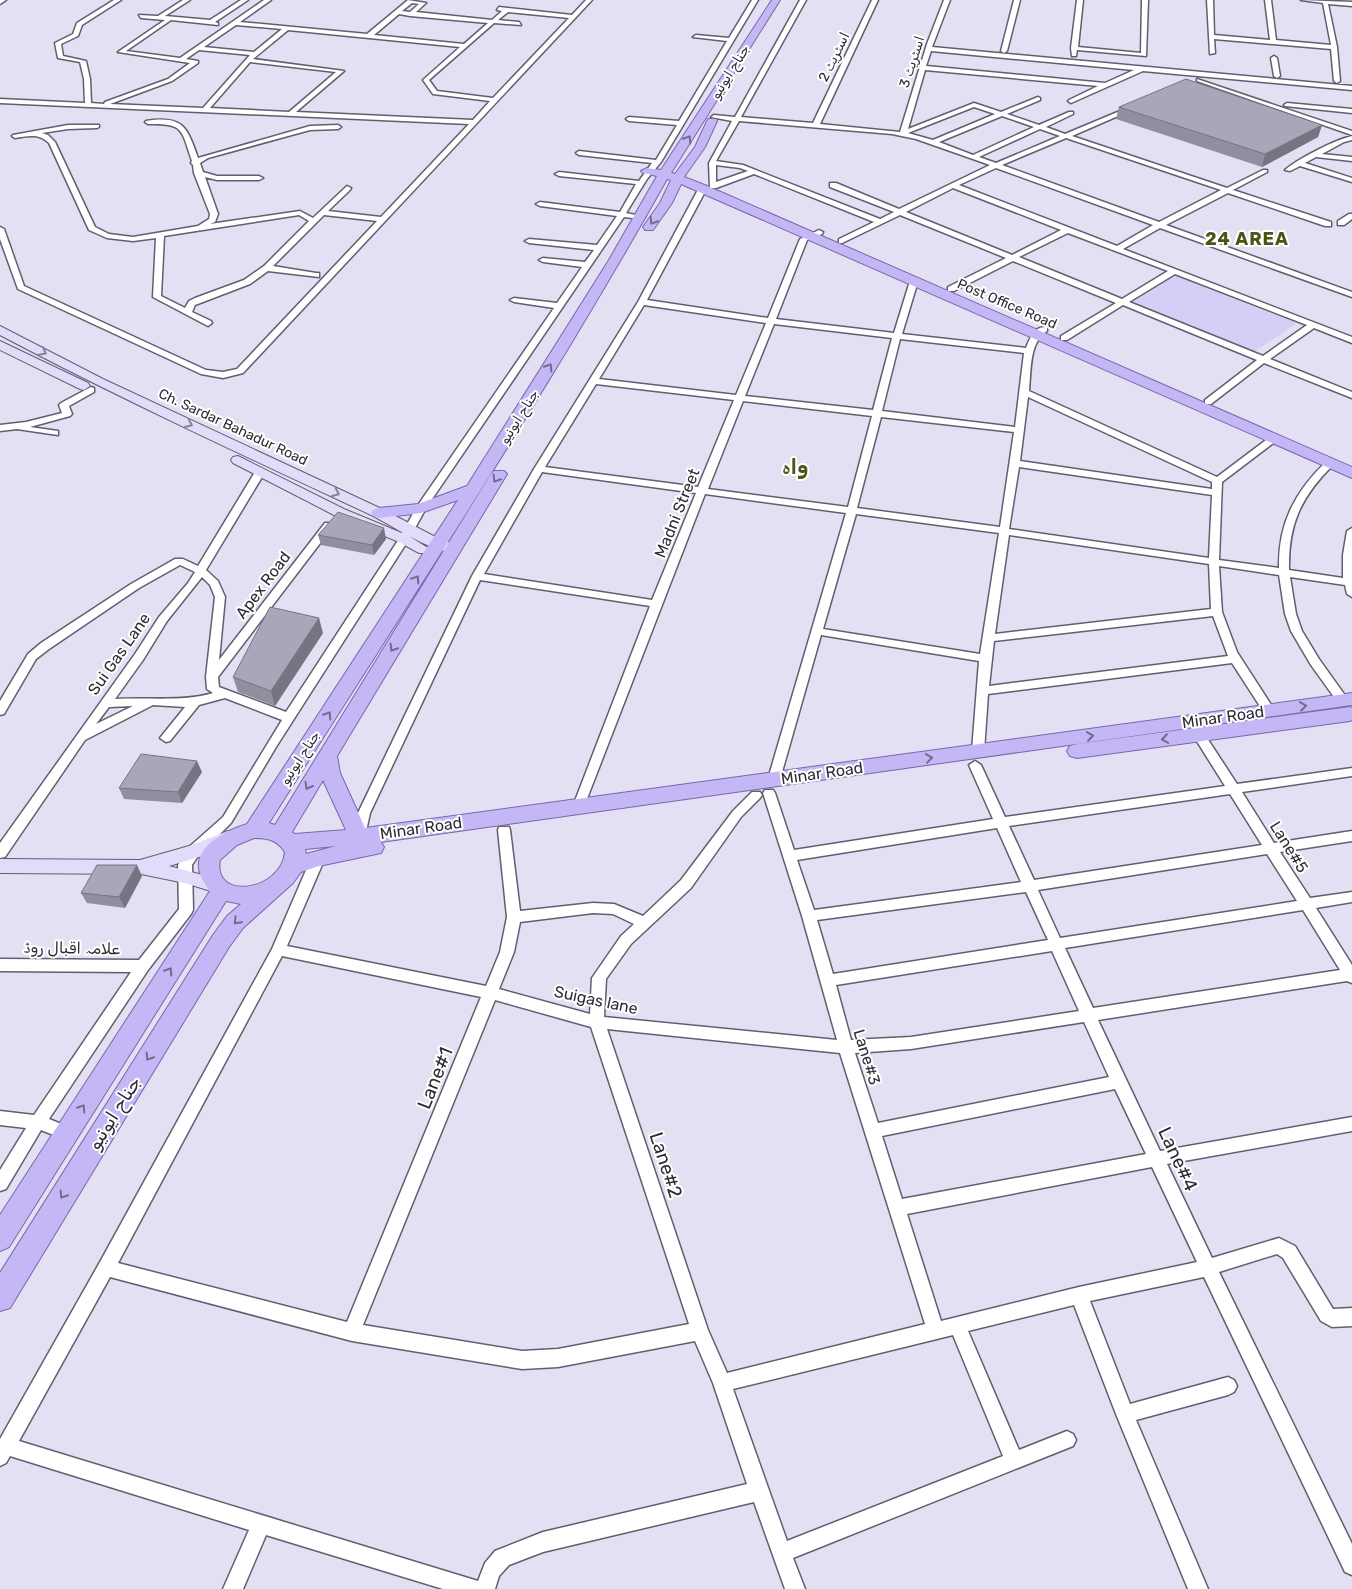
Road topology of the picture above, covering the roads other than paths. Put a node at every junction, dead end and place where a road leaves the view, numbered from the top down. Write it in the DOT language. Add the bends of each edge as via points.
graph roads {
  1 [pos="118,0"];
  2 [pos="187,0"];
  3 [pos="245,0"];
  4 [pos="268,0"];
  5 [pos="590,0"];
  6 [pos="756,0"];
  7 [pos="776,0"];
  8 [pos="786,0"];
  9 [pos="803,0"];
  10 [pos="875,0"];
  11 [pos="947,0"];
  12 [pos="1017,0"];
  13 [pos="1080,0"];
  14 [pos="1145,0"];
  15 [pos="1210,0"];
  16 [pos="1268,0"];
  17 [pos="1304,0"];
  18 [pos="1342,0"];
  19 [pos="411,1"];
  20 [pos="1325,1"];
  21 [pos="1352,2"];
  22 [pos="496,9"];
  23 [pos="506,10"];
  24 [pos="397,12"];
  25 [pos="410,14"];
  26 [pos="141,16"];
  27 [pos="574,16"];
  28 [pos="160,17"];
  29 [pos="171,18"];
  30 [pos="212,22"];
  31 [pos="493,22"];
  32 [pos="232,24"];
  33 [pos="519,24"];
  34 [pos="286,29"];
  35 [pos="369,36"];
  36 [pos="696,37"];
  37 [pos="1212,37"];
  38 [pos="731,40"];
  39 [pos="1273,42"];
  40 [pos="466,46"];
  41 [pos="929,47"];
  42 [pos="1334,47"];
  43 [pos="198,48"];
  44 [pos="1074,48"];
  45 [pos="1004,51"];
  46 [pos="1212,52"];
  47 [pos="254,54"];
  48 [pos="1074,57"];
  49 [pos="1274,58"];
  50 [pos="182,59"];
  51 [pos="248,60"];
  52 [pos="1152,64"];
  53 [pos="923,68"];
  54 [pos="1142,69"];
  55 [pos="1219,70"];
  56 [pos="1212,75"];
  57 [pos="1277,76"];
  58 [pos="1337,81"];
  59 [pos="1352,82"];
  60 [pos="1106,85"];
  61 [pos="1352,88"];
  62 [pos="1038,99"];
  63 [pos="496,100"];
  64 [pos="0,101"];
  65 [pos="1071,101"];
  66 [pos="1267,104"];
  67 [pos="90,105"];
  68 [pos="1140,105"];
  69 [pos="102,106"];
  70 [pos="205,110"];
  71 [pos="1352,111"];
  72 [pos="1071,113"];
  73 [pos="290,114"];
  74 [pos="1002,115"];
  75 [pos="714,117"];
  76 [pos="629,119"];
  77 [pos="736,119"];
  78 [pos="474,122"];
  79 [pos="680,124"];
  80 [pos="146,125"];
  81 [pos="816,125"];
  82 [pos="338,127"];
  83 [pos="1039,127"];
  84 [pos="30,133"];
  85 [pos="902,133"];
  86 [pos="15,136"];
  87 [pos="1065,136"];
  88 [pos="1351,136"];
  89 [pos="934,142"];
  90 [pos="700,147"];
  91 [pos="578,153"];
  92 [pos="1314,156"];
  93 [pos="973,157"];
  94 [pos="1352,159"];
  95 [pos="194,163"];
  96 [pos="712,163"];
  97 [pos="1298,163"];
  98 [pos="995,165"];
  99 [pos="1288,170"];
  100 [pos="659,171"];
  101 [pos="755,171"];
  102 [pos="1264,171"];
  103 [pos="198,173"];
  104 [pos="559,174"];
  105 [pos="259,178"];
  106 [pos="1352,180"];
  107 [pos="832,185"];
  108 [pos="952,186"];
  109 [pos="708,187"];
  110 [pos="347,188"];
  111 [pos="1228,189"];
  112 [pos="666,203"];
  113 [pos="540,204"];
  114 [pos="899,212"];
  115 [pos="322,213"];
  116 [pos="622,214"];
  117 [pos="1352,216"];
  118 [pos="641,217"];
  119 [pos="383,219"];
  120 [pos="314,221"];
  121 [pos="880,222"];
  122 [pos="1328,224"];
  123 [pos="1159,225"];
  124 [pos="1352,227"];
  125 [pos="199,228"];
  126 [pos="0,229"];
  127 [pos="1067,230"];
  128 [pos="815,234"];
  129 [pos="160,235"];
  130 [pos="529,240"];
  131 [pos="842,241"];
  132 [pos="599,248"];
  133 [pos="1118,249"];
  134 [pos="1012,258"];
  135 [pos="543,260"];
  136 [pos="587,265"];
  137 [pos="267,268"];
  138 [pos="1174,271"];
  139 [pos="316,275"];
  140 [pos="914,281"];
  141 [pos="951,289"];
  142 [pos="1352,295"];
  143 [pos="514,300"];
  144 [pos="642,302"];
  145 [pos="1123,304"];
  146 [pos="559,306"];
  147 [pos="187,313"];
  148 [pos="772,321"];
  149 [pos="208,323"];
  150 [pos="1314,325"];
  151 [pos="0,330"];
  152 [pos="1040,331"];
  153 [pos="897,335"];
  154 [pos="1064,338"];
  155 [pos="1352,340"];
  156 [pos="0,345"];
  157 [pos="1029,351"];
  158 [pos="1262,360"];
  159 [pos="593,380"];
  160 [pos="91,390"];
  161 [pos="1024,392"];
  162 [pos="1352,396"];
  163 [pos="740,398"];
  164 [pos="1214,407"];
  165 [pos="878,413"];
  166 [pos="0,428"];
  167 [pos="19,428"];
  168 [pos="1019,430"];
  169 [pos="55,433"];
  170 [pos="1273,439"];
  171 [pos="1015,463"];
  172 [pos="1330,464"];
  173 [pos="1352,464"];
  174 [pos="257,466"];
  175 [pos="540,469"];
  176 [pos="1352,473"];
  177 [pos="1217,480"];
  178 [pos="474,489"];
  179 [pos="703,489"];
  180 [pos="1217,493"];
  181 [pos="421,508"];
  182 [pos="852,510"];
  183 [pos="339,512"];
  184 [pos="379,513"];
  185 [pos="1004,531"];
  186 [pos="1352,531"];
  187 [pos="407,533"];
  188 [pos="435,549"];
  189 [pos="451,553"];
  190 [pos="1214,563"];
  191 [pos="201,570"];
  192 [pos="1283,572"];
  193 [pos="477,576"];
  194 [pos="1349,582"];
  195 [pos="1352,594"];
  196 [pos="656,604"];
  197 [pos="1217,612"];
  198 [pos="816,631"];
  199 [pos="990,638"];
  200 [pos="985,658"];
  201 [pos="1236,659"];
  202 [pos="213,683"];
  203 [pos="982,691"];
  204 [pos="226,694"];
  205 [pos="150,701"];
  206 [pos="105,703"];
  207 [pos="193,703"];
  208 [pos="1349,704"];
  209 [pos="0,711"];
  210 [pos="1269,711"];
  211 [pos="289,718"];
  212 [pos="1249,721"];
  213 [pos="1199,735"];
  214 [pos="79,738"];
  215 [pos="166,738"];
  216 [pos="327,754"];
  217 [pos="977,758"];
  218 [pos="1352,772"];
  219 [pos="766,789"];
  220 [pos="1233,790"];
  221 [pos="579,806"];
  222 [pos="1001,823"];
  223 [pos="504,830"];
  224 [pos="249,831"];
  225 [pos="1352,836"];
  226 [pos="359,837"];
  227 [pos="286,838"];
  228 [pos="1268,847"];
  229 [pos="193,852"];
  230 [pos="0,853"];
  231 [pos="789,856"];
  232 [pos="318,858"];
  233 [pos="0,866"];
  234 [pos="294,866"];
  235 [pos="141,867"];
  236 [pos="185,876"];
  237 [pos="1029,886"];
  238 [pos="218,888"];
  239 [pos="273,888"];
  240 [pos="1352,897"];
  241 [pos="1305,905"];
  242 [pos="514,916"];
  243 [pos="809,916"];
  244 [pos="645,923"];
  245 [pos="1056,944"];
  246 [pos="278,950"];
  247 [pos="0,965"];
  248 [pos="144,966"];
  249 [pos="1351,975"];
  250 [pos="827,980"];
  251 [pos="491,993"];
  252 [pos="1088,1015"];
  253 [pos="597,1022"];
  254 [pos="846,1048"];
  255 [pos="1119,1082"];
  256 [pos="0,1118"];
  257 [pos="38,1122"];
  258 [pos="1352,1124"];
  259 [pos="871,1131"];
  260 [pos="66,1133"];
  261 [pos="1156,1158"];
  262 [pos="0,1184"];
  263 [pos="896,1208"];
  264 [pos="0,1238"];
  265 [pos="106,1268"];
  266 [pos="1207,1268"];
  267 [pos="1079,1295"];
  268 [pos="0,1298"];
  269 [pos="1352,1317"];
  270 [pos="957,1324"];
  271 [pos="935,1330"];
  272 [pos="700,1331"];
  273 [pos="352,1332"];
  274 [pos="722,1383"];
  275 [pos="1228,1386"];
  276 [pos="1126,1414"];
  277 [pos="1067,1440"];
  278 [pos="3,1452"];
  279 [pos="1014,1462"];
  280 [pos="758,1491"];
  281 [pos="261,1524"];
  282 [pos="781,1553"];
  283 [pos="1352,1566"];
  284 [pos="233,1589"];
  285 [pos="475,1589"];
  286 [pos="485,1589"];
  287 [pos="795,1589"];
  288 [pos="1198,1589"];
  1 -- 67 [label="street" via="78,24 76,35 58,43 60,57 83,61"];
  2 -- 28 [label="street"];
  3 -- 30 [label="street"];
  4 -- 32 [label="street"];
  5 -- 27 [label="street"];
  6 -- 38 [label="street"];
  100 -- 7 [label="main road, جناح ایونیو, one-way" via="676,157"];
  8 -- 75 [label="main road, جناح ایونیو"];
  9 -- 77 [label="street"];
  10 -- 81 [label="street, اسٹریٹ 2"];
  11 -- 41 [label="street, اسٹریٹ 3"];
  12 -- 45 [label="street"];
  13 -- 44 [label="street"];
  14 -- 44 [label="street" via="1144,55"];
  15 -- 37 [label="street"];
  16 -- 39 [label="street"];
  17 -- 20 [label="street"];
  18 -- 21 [label="street"];
  19 -- 24 [label="street"];
  19 -- 25 [label="street" via="422,3"];
  20 -- 21 [label="street"];
  20 -- 42 [label="street"];
  22 -- 23 [label="street"];
  23 -- 27 [label="street"];
  23 -- 31 [label="street"];
  24 -- 25 [label="street"];
  24 -- 35 [label="street"];
  25 -- 31 [label="street"];
  26 -- 28 [label="street"];
  27 -- 63 [label="street"];
  28 -- 29 [label="street"];
  29 -- 30 [label="street"];
  29 -- 50 [label="street" via="120,51"];
  30 -- 32 [label="street"];
  31 -- 33 [label="street"];
  31 -- 40 [label="street"];
  32 -- 34 [label="street"];
  32 -- 43 [label="street"];
  34 -- 35 [label="street"];
  34 -- 47 [label="street"];
  35 -- 40 [label="street"];
  36 -- 38 [label="street"];
  37 -- 39 [label="street"];
  37 -- 46 [label="street"];
  38 -- 79 [label="street"];
  39 -- 42 [label="street"];
  40 -- 63 [label="street" via="426,80 435,93"];
  41 -- 45 [label="street"];
  41 -- 53 [label="street, اسٹریٹ 3"];
  41 -- 54 [label="street"];
  42 -- 58 [label="street"];
  43 -- 47 [label="street"];
  43 -- 50 [label="street"];
  44 -- 48 [label="street"];
  45 -- 48 [label="street"];
  47 -- 51 [label="street"];
  48 -- 52 [label="street"];
  49 -- 57 [label="street"];
  50 -- 69 [label="street" via="196,62 170,80"];
  51 -- 70 [label="street"];
  51 -- 73 [label="street" via="341,71"];
  52 -- 54 [label="street"];
  52 -- 55 [label="street"];
  53 -- 60 [label="street"];
  53 -- 85 [label="street, اسٹریٹ 3"];
  54 -- 56 [label="street"];
  54 -- 60 [label="street"];
  55 -- 56 [label="street"];
  55 -- 57 [label="street"];
  56 -- 61 [label="street"];
  56 -- 66 [label="street" via="1195,82"];
  57 -- 58 [label="street"];
  58 -- 59 [label="street"];
  60 -- 65 [label="street"];
  62 -- 74 [label="street"];
  63 -- 78 [label="street"];
  64 -- 67 [label="street"];
  66 -- 71 [label="street"];
  66 -- 88 [label="street"];
  67 -- 69 [label="street"];
  67 -- 84 [label="street" via="84,116 96,124"];
  68 -- 87 [label="street"];
  69 -- 70 [label="street"];
  70 -- 73 [label="street"];
  72 -- 83 [label="street"];
  73 -- 78 [label="street"];
  74 -- 83 [label="street"];
  74 -- 85 [label="street" via="974,105"];
  74 -- 89 [label="street"];
  75 -- 77 [label="street"];
  75 -- 90 [label="main road, جناح ایونیو"];
  76 -- 79 [label="street"];
  77 -- 81 [label="street"];
  77 -- 96 [label="street"];
  78 -- 119 [label="street"];
  79 -- 100 [label="street"];
  80 -- 95 [label="street" via="177,124 182,127"];
  81 -- 85 [label="street"];
  82 -- 95 [label="street" via="310,128"];
  83 -- 87 [label="street"];
  83 -- 93 [label="street"];
  84 -- 86 [label="street"];
  84 -- 129 [label="street" via="46,136 52,142 92,228 120,238"];
  85 -- 89 [label="street"];
  87 -- 98 [label="street"];
  87 -- 111 [label="street"];
  88 -- 92 [label="street"];
  89 -- 93 [label="street"];
  90 -- 100 [label="main road, جناح ایونیو"];
  90 -- 109 [label="main road" via="699,168"];
  91 -- 100 [label="street"];
  92 -- 94 [label="street"];
  92 -- 97 [label="street"];
  93 -- 98 [label="street"];
  95 -- 103 [label="street"];
  96 -- 101 [label="street"];
  96 -- 109 [label="street"];
  97 -- 99 [label="street"];
  97 -- 106 [label="street"];
  98 -- 108 [label="street"];
  98 -- 123 [label="street"];
  100 -- 104 [label="street"];
  100 -- 109 [label="main road, Post Office Road"];
  100 -- 112 [label="main road, جناح ایونیو"];
  100 -- 116 [label="street"];
  100 -- 118 [label="main road, جناح ایونیو" via="657,188"];
  101 -- 109 [label="street"];
  101 -- 121 [label="street"];
  102 -- 111 [label="street"];
  103 -- 105 [label="street" via="217,178"];
  103 -- 125 [label="street" via="214,214 212,220"];
  107 -- 114 [label="street"];
  108 -- 114 [label="street"];
  108 -- 127 [label="street"];
  109 -- 112 [label="main road" via="685,193"];
  109 -- 128 [label="main road, Post Office Road"];
  109 -- 144 [label="street"];
  110 -- 115 [label="street"];
  111 -- 122 [label="street"];
  111 -- 123 [label="street"];
  112 -- 189 [label="main road, جناح ایونیو, one-way"];
  113 -- 116 [label="street"];
  114 -- 121 [label="street"];
  114 -- 134 [label="street"];
  115 -- 119 [label="street"];
  115 -- 120 [label="street"];
  116 -- 118 [label="street"];
  116 -- 132 [label="street"];
  117 -- 124 [label="street" via="1340,223"];
  178 -- 118 [label="main road, جناح ایونیو, one-way"];
  119 -- 126 [label="street" via="240,371 223,375 204,372 21,287"];
  120 -- 125 [label="street" via="300,213"];
  120 -- 137 [label="street"];
  121 -- 131 [label="street"];
  123 -- 133 [label="street"];
  123 -- 142 [label="street"];
  125 -- 129 [label="street"];
  127 -- 133 [label="street"];
  127 -- 134 [label="street"];
  128 -- 131 [label="main road, Post Office Road"];
  128 -- 140 [label="main road, Post Office Road"];
  128 -- 148 [label="street, Madni Street" via="804,240"];
  129 -- 147 [label="street" via="158,297"];
  130 -- 132 [label="street"];
  131 -- 141 [label="main road, Post Office Road"];
  132 -- 136 [label="street"];
  133 -- 138 [label="street"];
  134 -- 141 [label="street"];
  134 -- 145 [label="street"];
  135 -- 136 [label="street"];
  136 -- 146 [label="street"];
  137 -- 139 [label="street"];
  137 -- 147 [label="street" via="247,282 192,303"];
  138 -- 145 [label="street"];
  138 -- 150 [label="street"];
  140 -- 152 [label="main road, Post Office Road"];
  140 -- 153 [label="street"];
  141 -- 152 [label="main road, Post Office Road"];
  143 -- 146 [label="street"];
  144 -- 148 [label="street"];
  144 -- 159 [label="street"];
  145 -- 154 [label="street"];
  145 -- 158 [label="street"];
  146 -- 181 [label="street"];
  147 -- 149 [label="street"];
  148 -- 153 [label="street"];
  148 -- 163 [label="street, Madni Street"];
  150 -- 155 [label="street"];
  150 -- 158 [label="street"];
  151 -- 174 [label="main road, Ch. Sardar Bahadur Road, one-way"];
  152 -- 154 [label="main road, Post Office Road"];
  152 -- 157 [label="street"];
  152 -- 164 [label="main road, Post Office Road"];
  153 -- 157 [label="street"];
  153 -- 165 [label="street"];
  154 -- 164 [label="main road, Post Office Road"];
  156 -- 160 [label="main road, Ch. Sardar Bahadur Road"];
  157 -- 161 [label="street"];
  158 -- 162 [label="street"];
  158 -- 164 [label="street"];
  159 -- 163 [label="street"];
  159 -- 175 [label="street"];
  160 -- 167 [label="street" via="64,405 67,414"];
  160 -- 174 [label="main road, Ch. Sardar Bahadur Road"];
  161 -- 168 [label="street"];
  161 -- 177 [label="street"];
  163 -- 165 [label="street"];
  163 -- 179 [label="street, Madni Street"];
  164 -- 170 [label="main road, Post Office Road"];
  164 -- 173 [label="main road, Post Office Road"];
  165 -- 168 [label="street"];
  165 -- 182 [label="street"];
  166 -- 167 [label="street"];
  167 -- 169 [label="street"];
  168 -- 171 [label="street"];
  170 -- 172 [label="main road, Post Office Road"];
  170 -- 177 [label="street"];
  171 -- 180 [label="street"];
  171 -- 185 [label="street"];
  172 -- 176 [label="main road, Post Office Road"];
  172 -- 192 [label="street" via="1312,479 1292,511 1283,550"];
  174 -- 183 [label="main road, Ch. Sardar Bahadur Road"];
  174 -- 184 [label="main road, Ch. Sardar Bahadur Road, one-way"];
  174 -- 191 [label="street, Sui Gas Lane"];
  175 -- 179 [label="street"];
  175 -- 193 [label="street"];
  177 -- 180 [label="street"];
  178 -- 181 [label="main road"];
  178 -- 188 [label="main road, جناح ایونیو"];
  179 -- 182 [label="street"];
  179 -- 196 [label="street, Madni Street"];
  180 -- 190 [label="street"];
  181 -- 184 [label="main road"];
  181 -- 187 [label="street"];
  182 -- 185 [label="street"];
  182 -- 198 [label="street"];
  183 -- 187 [label="main road, Ch. Sardar Bahadur Road"];
  183 -- 202 [label="street, Apex Road"];
  184 -- 187 [label="main road, Ch. Sardar Bahadur Road"];
  185 -- 190 [label="street"];
  185 -- 199 [label="street"];
  186 -- 194 [label="street" via="1348,550"];
  187 -- 188 [label="main road, Ch. Sardar Bahadur Road"];
  187 -- 211 [label="street"];
  188 -- 189 [label="main road, Ch. Sardar Bahadur Road"];
  224 -- 188 [label="main road, جناح ایونیو, one-way"];
  189 -- 216 [label="main road, جناح ایونیو, one-way"];
  190 -- 192 [label="street"];
  190 -- 197 [label="street"];
  191 -- 202 [label="street" via="214,581 220,597"];
  191 -- 206 [label="street, Sui Gas Lane"];
  191 -- 209 [label="street" via="179,561 45,646 32,657"];
  192 -- 194 [label="street"];
  192 -- 208 [label="street" via="1292,619 1318,668"];
  193 -- 196 [label="street"];
  193 -- 226 [label="street" via="364,813"];
  194 -- 195 [label="street"];
  196 -- 221 [label="street, Madni Street"];
  197 -- 199 [label="street"];
  197 -- 201 [label="street"];
  198 -- 200 [label="street"];
  198 -- 219 [label="street"];
  199 -- 200 [label="street"];
  200 -- 203 [label="street"];
  201 -- 203 [label="street"];
  201 -- 210 [label="street"];
  202 -- 204 [label="street"];
  202 -- 207 [label="street, Apex Road"];
  203 -- 217 [label="street"];
  204 -- 207 [label="street"];
  204 -- 211 [label="street"];
  205 -- 206 [label="street"];
  205 -- 207 [label="street"];
  205 -- 214 [label="street"];
  206 -- 214 [label="street, Sui Gas Lane"];
  207 -- 215 [label="street, Apex Road"];
  210 -- 208 [label="main road, Minar Road, one-way"];
  208 -- 212 [label="main road, Minar Road"];
  210 -- 212 [label="main road, Minar Road"];
  211 -- 229 [label="street" via="227,820"];
  212 -- 213 [label="main road, Minar Road"];
  217 -- 212 [label="main road, Minar Road, one-way"];
  213 -- 217 [label="main road, Minar Road, one-way"];
  213 -- 220 [label="street, Lane#5"];
  214 -- 230 [label="street, Sui Gas Lane"];
  216 -- 226 [label="main road" via="330,773"];
  216 -- 227 [label="main road, جناح ایونیو, one-way"];
  217 -- 219 [label="main road, Minar Road"];
  217 -- 222 [label="street, Lane#4"];
  218 -- 220 [label="street"];
  219 -- 221 [label="main road, Minar Road"];
  219 -- 223 [label="main road, Minar Road"];
  219 -- 231 [label="street, Lane#3"];
  219 -- 244 [label="street, Lane#2" via="736,814 686,884"];
  220 -- 222 [label="street"];
  220 -- 228 [label="street, Lane#5"];
  221 -- 226 [label="main road, Minar Road"];
  222 -- 231 [label="street"];
  222 -- 237 [label="street, Lane#4"];
  223 -- 232 [label="main road, Minar Road" via="360,849"];
  223 -- 242 [label="street, Lane#1"];
  224 -- 227 [label="main road" via="272,831"];
  224 -- 229 [label="main road"];
  224 -- 238 [label="main road" via="225,842 212,856 208,871"];
  225 -- 228 [label="street"];
  226 -- 227 [label="main road, Minar Road"];
  227 -- 234 [label="main road" via="295,850"];
  228 -- 237 [label="street"];
  228 -- 241 [label="street, Lane#5"];
  229 -- 235 [label="main road"];
  229 -- 236 [label="street" via="185,865"];
  231 -- 243 [label="street, Lane#3"];
  232 -- 234 [label="main road, Minar Road"];
  232 -- 246 [label="street"];
  233 -- 235 [label="main road"];
  234 -- 239 [label="main road"];
  235 -- 236 [label="main road"];
  236 -- 238 [label="main road"];
  236 -- 248 [label="street" via="186,910"];
  237 -- 243 [label="street"];
  237 -- 245 [label="street, Lane#4"];
  238 -- 239 [label="main road" via="232,895 246,896"];
  260 -- 238 [label="main road, جناح ایونیو, one-way"];
  239 -- 268 [label="main road, جناح ایونیو, one-way" via="235,922 221,941"];
  240 -- 241 [label="street"];
  241 -- 245 [label="street"];
  241 -- 249 [label="street, Lane#5"];
  242 -- 244 [label="street" via="614,909"];
  242 -- 251 [label="street, Lane#1" via="507,952"];
  243 -- 250 [label="street, Lane#3"];
  244 -- 253 [label="street, Lane#2" via="626,940 599,978"];
  245 -- 250 [label="street"];
  245 -- 252 [label="street, Lane#4"];
  246 -- 251 [label="street, Suigas lane"];
  246 -- 265 [label="street"];
  247 -- 248 [label="street, علامہ اقبال روڈ"];
  248 -- 257 [label="street"];
  249 -- 252 [label="street, Suigas lane"];
  250 -- 254 [label="street, Lane#3"];
  251 -- 253 [label="street, Suigas lane"];
  251 -- 273 [label="street, Lane#1"];
  252 -- 254 [label="street, Suigas lane" via="911,1043"];
  252 -- 255 [label="street, Lane#4"];
  253 -- 254 [label="street, Suigas lane"];
  253 -- 272 [label="street, Lane#2"];
  254 -- 259 [label="street, Lane#3"];
  255 -- 259 [label="street"];
  255 -- 261 [label="street, Lane#4"];
  256 -- 257 [label="street"];
  257 -- 260 [label="street"];
  257 -- 262 [label="street"];
  258 -- 261 [label="street"];
  259 -- 263 [label="street, Lane#3"];
  260 -- 264 [label="main road, جناح ایونیو"];
  261 -- 263 [label="street"];
  261 -- 266 [label="street, Lane#4"];
  263 -- 271 [label="street, Lane#3"];
  265 -- 273 [label="street"];
  265 -- 278 [label="street"];
  266 -- 267 [label="street"];
  266 -- 269 [label="street" via="1280,1246 1289,1252 1327,1315 1332,1318"];
  266 -- 283 [label="street, Lane#4"];
  267 -- 270 [label="street"];
  267 -- 276 [label="street"];
  270 -- 271 [label="street"];
  270 -- 279 [label="street"];
  271 -- 274 [label="street"];
  272 -- 273 [label="street" via="558,1358 522,1360"];
  272 -- 274 [label="street, Lane#2"];
  274 -- 280 [label="street, Lane#2"];
  275 -- 276 [label="street"];
  276 -- 288 [label="street"];
  277 -- 279 [label="street"];
  278 -- 281 [label="street"];
  279 -- 282 [label="street"];
  280 -- 282 [label="street, Lane#2"];
  280 -- 286 [label="street" via="543,1542 502,1558 492,1570"];
  281 -- 284 [label="street"];
  281 -- 285 [label="street"];
  282 -- 287 [label="street, Lane#2"];
}
